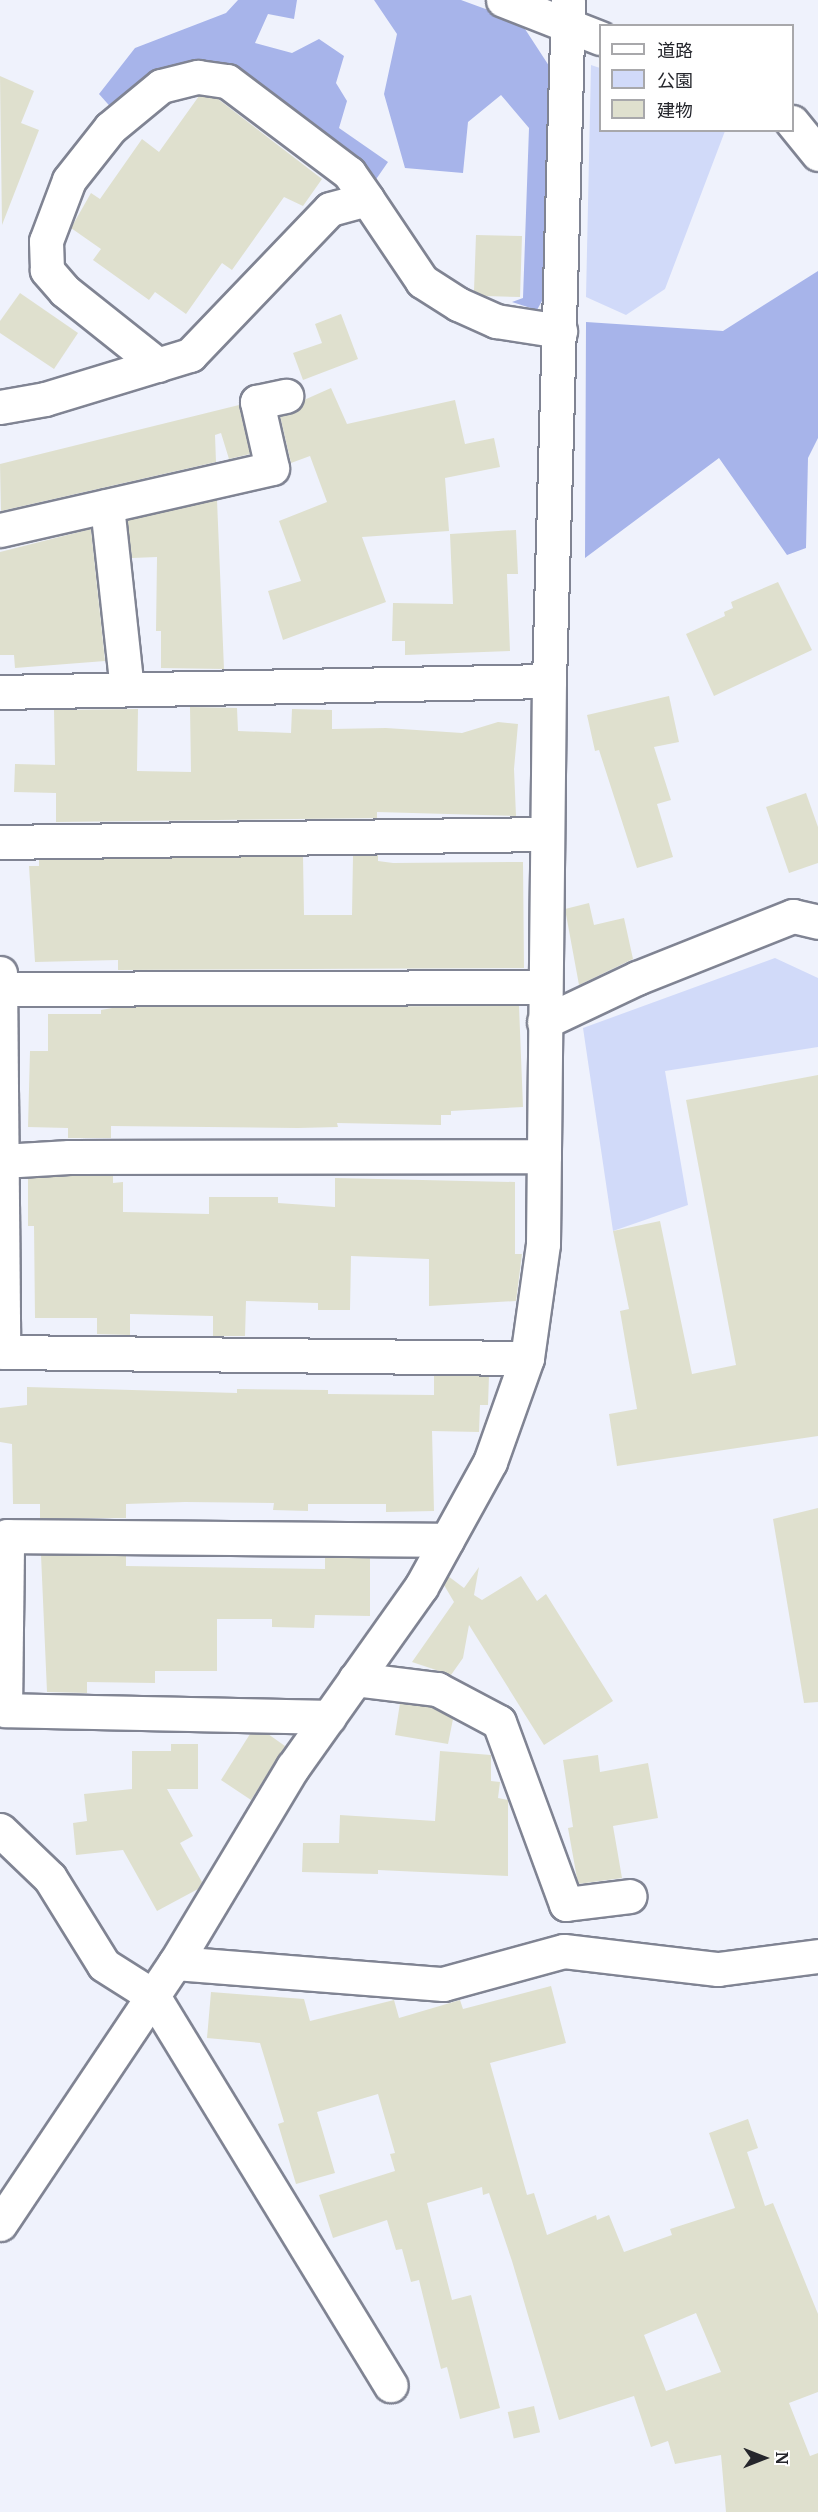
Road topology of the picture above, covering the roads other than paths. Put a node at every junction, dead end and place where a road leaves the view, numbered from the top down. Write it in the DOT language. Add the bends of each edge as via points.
graph roads {
  1 [pos="503,0"];
  2 [pos="567,14"];
  3 [pos="599,37"];
  4 [pos="794,124"];
  5 [pos="818,154"];
  6 [pos="367,199"];
  7 [pos="560,332"];
  8 [pos="158,365"];
  9 [pos="286,396"];
  10 [pos="0,406"];
  11 [pos="107,506"];
  12 [pos="0,530"];
  13 [pos="549,681"];
  14 [pos="126,689"];
  15 [pos="0,692"];
  16 [pos="546,834"];
  17 [pos="0,842"];
  18 [pos="818,922"];
  19 [pos="0,973"];
  20 [pos="544,987"];
  21 [pos="0,989"];
  22 [pos="544,1022"];
  23 [pos="544,1156"];
  24 [pos="2,1161"];
  25 [pos="527,1359"];
  26 [pos="447,1540"];
  27 [pos="355,1679"];
  28 [pos="329,1717"];
  29 [pos="0,1830"];
  30 [pos="630,1896"];
  31 [pos="818,1956"];
  32 [pos="175,1964"];
  33 [pos="153,1996"];
  34 [pos="0,2224"];
  35 [pos="390,2385"];
  1 -- 2 [label="street"];
  2 -- 3 [label="street"];
  2 -- 7 [label="street"];
  4 -- 5 [label="street"];
  6 -- 7 [label="street" via="422,281 458,304 496,321"];
  6 -- 8 [label="street" via="330,209 190,355"];
  6 -- 8 [label="street" via="349,173 227,81 198,77 160,86 110,128 69,180 46,241 47,270 65,291"];
  7 -- 13 [label="street"];
  8 -- 10 [label="street" via="45,399"];
  9 -- 11 [label="street" via="257,402 272,468"];
  11 -- 12 [label="street"];
  11 -- 14 [label="street"];
  13 -- 14 [label="street"];
  13 -- 16 [label="street"];
  14 -- 15 [label="street"];
  16 -- 17 [label="street"];
  16 -- 20 [label="street"];
  18 -- 22 [label="street" via="793,916 637,978"];
  19 -- 21 [label="street"];
  20 -- 21 [label="street"];
  20 -- 22 [label="street"];
  21 -- 24 [label="street"];
  22 -- 23 [label="street"];
  23 -- 24 [label="street" via="69,1157"];
  23 -- 25 [label="street" via="543,1244"];
  24 -- 25 [label="street" via="3,1352"];
  25 -- 26 [label="street" via="490,1462"];
  26 -- 27 [label="street" via="421,1587"];
  26 -- 28 [label="street" via="7,1536 5,1710"];
  27 -- 28 [label="street"];
  27 -- 30 [label="street" via="437,1689 499,1722 566,1904"];
  28 -- 32 [label="street" via="293,1767"];
  29 -- 33 [label="street" via="50,1878 104,1965"];
  31 -- 32 [label="street" via="718,1968 564,1951 443,1984"];
  32 -- 33 [label="street"];
  33 -- 34 [label="street"];
  33 -- 35 [label="street"];
}
